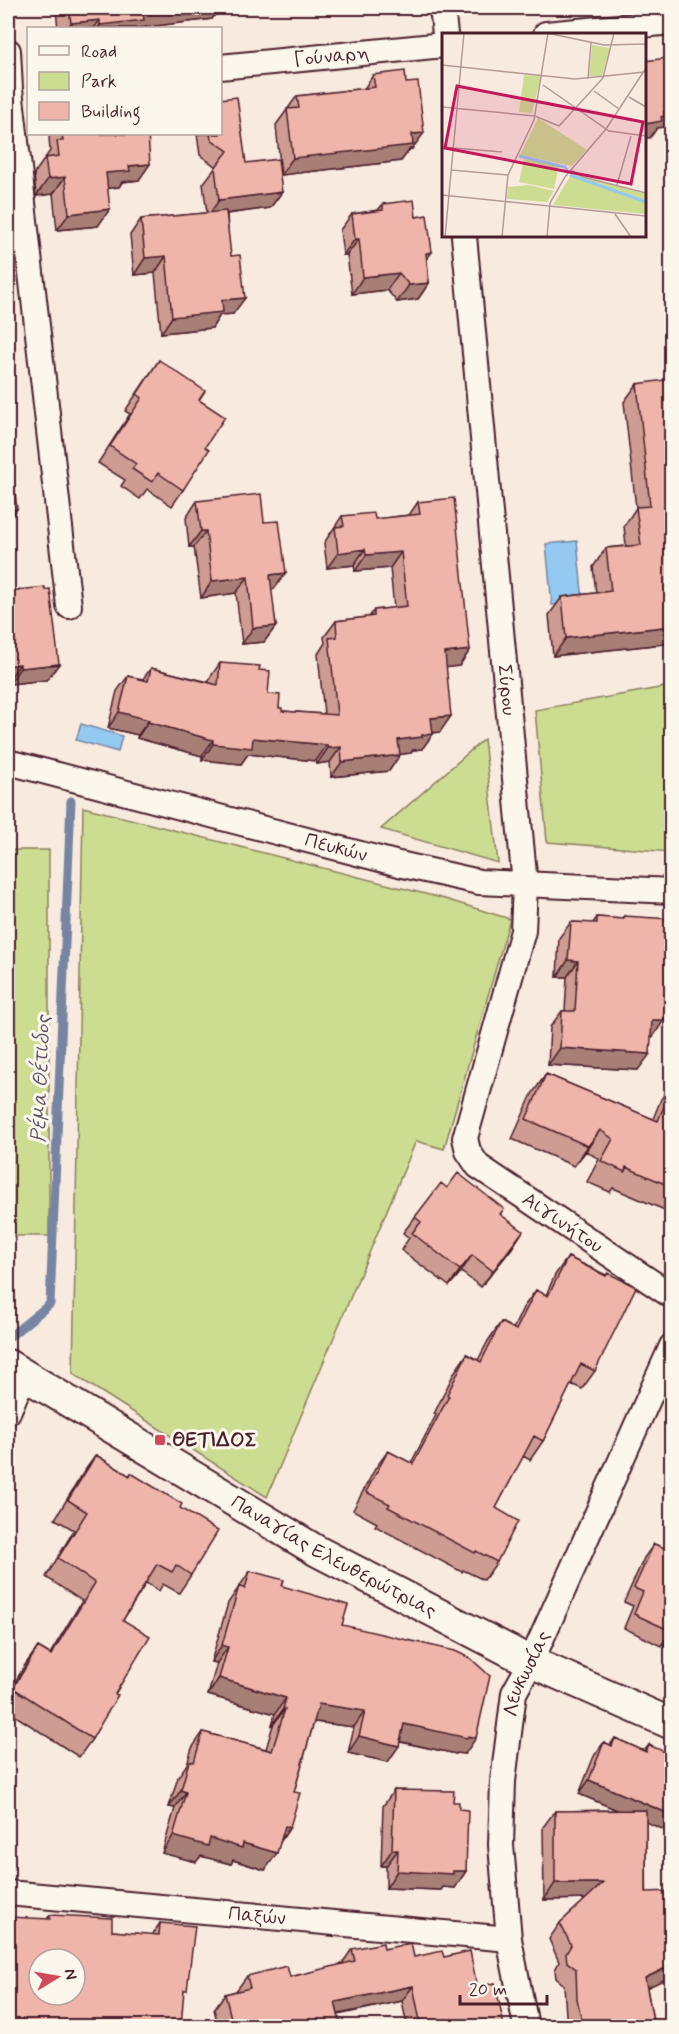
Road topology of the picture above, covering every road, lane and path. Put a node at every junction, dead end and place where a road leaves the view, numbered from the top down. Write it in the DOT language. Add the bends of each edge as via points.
graph roads {
  1 [pos="442,8"];
  2 [pos="672,22"];
  3 [pos="445,33"];
  4 [pos="556,33"];
  5 [pos="442,45"];
  6 [pos="8,51"];
  7 [pos="222,67"];
  8 [pos="15,88"];
  9 [pos="464,237"];
  10 [pos="69,606"];
  11 [pos="8,762"];
  12 [pos="525,885"];
  13 [pos="672,891"];
  14 [pos="465,1138"];
  15 [pos="672,1296"];
  16 [pos="672,1346"];
  17 [pos="16,1370"];
  18 [pos="8,1412"];
  19 [pos="531,1662"];
  20 [pos="672,1724"];
  21 [pos="8,1893"];
  22 [pos="509,1939"];
  23 [pos="526,2026"];
  1 -- 3 [label="street"];
  2 -- 4 [label="street"];
  5 -- 7 [label="street, Γούναρη"];
  6 -- 8 [label="street"];
  8 -- 10 [label="street"];
  9 -- 12 [label="street, Σύρου"];
  11 -- 12 [label="street, Πευκών" via="399,864 479,882"];
  12 -- 13 [label="street, Πευκών"];
  12 -- 14 [label="street, Σύρου" via="523,931"];
  14 -- 15 [label="street, Αιγινήτου" via="478,1166"];
  16 -- 19 [label="street, Λευκωσίας"];
  17 -- 18 [label="street"];
  17 -- 19 [label="street, Παναγίας Ελευθερώτριας" via="317,1551"];
  19 -- 20 [label="street, Παναγίας Ελευθερώτριας"];
  19 -- 22 [label="street, Λευκωσίας" via="514,1693 503,1781 501,1845"];
  21 -- 22 [label="street, Παξών"];
  22 -- 23 [label="street, Λευκωσίας"];
}
